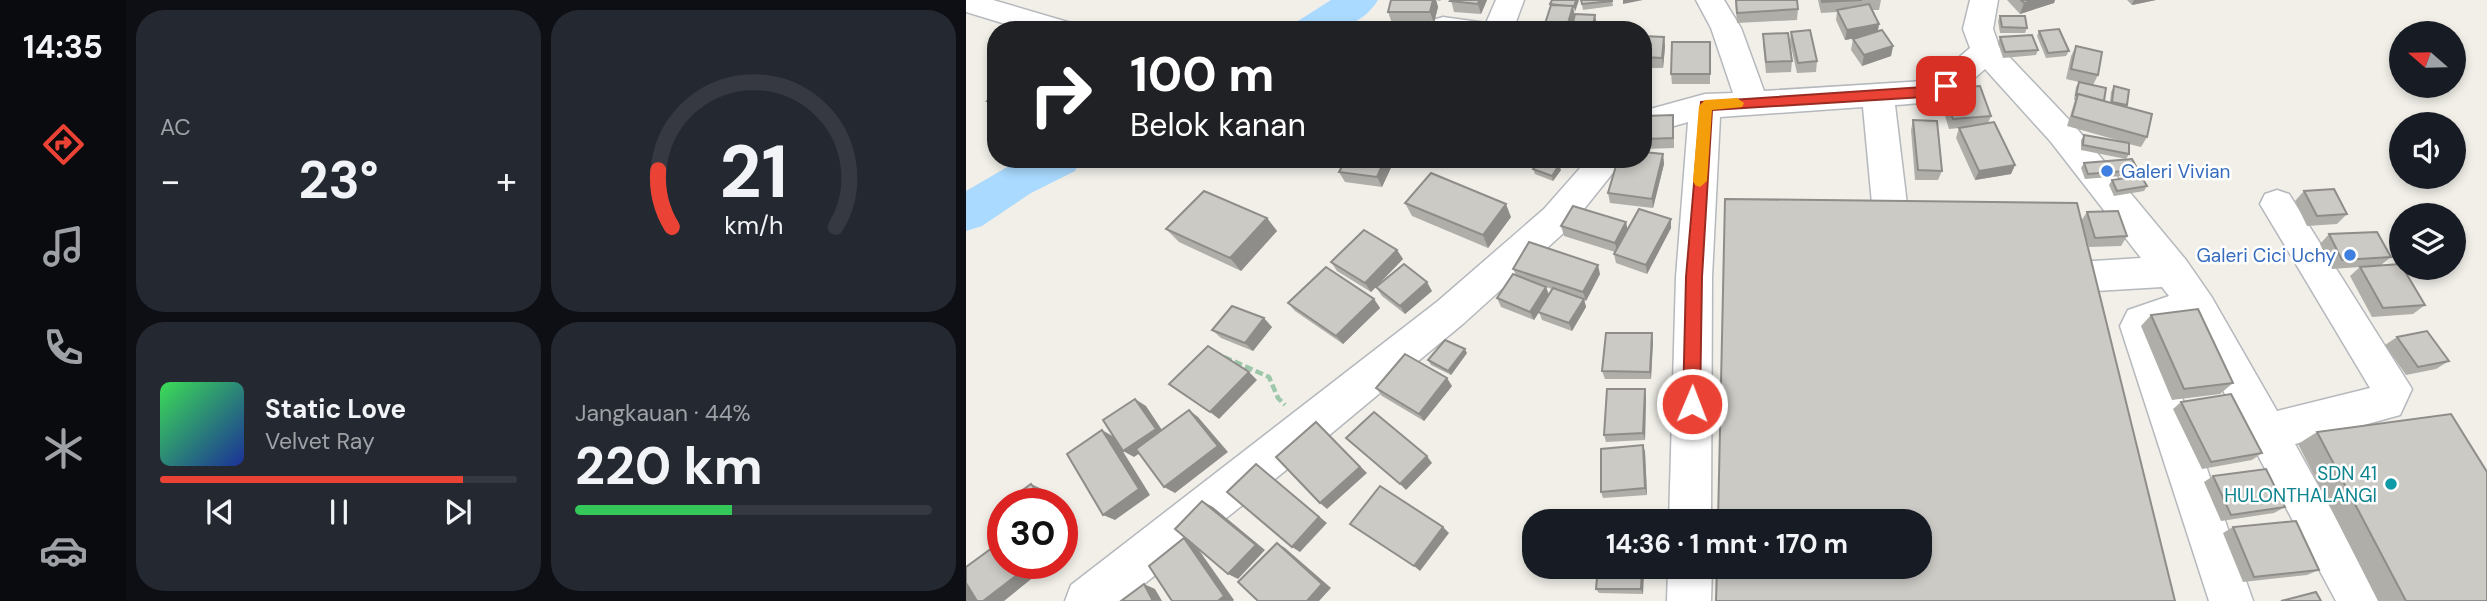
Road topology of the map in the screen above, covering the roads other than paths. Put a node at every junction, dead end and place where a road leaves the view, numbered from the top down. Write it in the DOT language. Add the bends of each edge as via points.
graph roads {
  1 [pos="1510,0"];
  2 [pos="1984,0"];
  3 [pos="1718,1"];
  4 [pos="973,13"];
  5 [pos="1014,21"];
  6 [pos="1502,21"];
  7 [pos="1986,51"];
  8 [pos="1878,95"];
  9 [pos="1752,102"];
  10 [pos="1705,106"];
  11 [pos="1652,121"];
  12 [pos="1600,168"];
  13 [pos="2277,204"];
  14 [pos="1856,246"];
  15 [pos="1908,246"];
  16 [pos="2173,271"];
  17 [pos="2017,281"];
  18 [pos="2198,307"];
  19 [pos="2269,432"];
  20 [pos="1690,509"];
  21 [pos="1690,579"];
  22 [pos="1087,601"];
  23 [pos="1689,601"];
  24 [pos="2231,601"];
  25 [pos="2360,601"];
  1 -- 6 [label="street"];
  2 -- 7 [label="street" via="1978,29"];
  3 -- 9 [label="street"];
  4 -- 5 [label="street"];
  7 -- 8 [label="street" via="1946,86"];
  7 -- 16 [label="street" via="2062,133"];
  8 -- 9 [label="street"];
  8 -- 15 [label="street"];
  9 -- 10 [label="street"];
  10 -- 11 [label="street"];
  10 -- 20 [label="street" via="1694,277"];
  12 -- 22 [label="street" via="1525,248 1307,429"];
  13 -- 19 [label="street" via="2392,389 2386,402"];
  14 -- 15 [label="street"];
  16 -- 17 [label="street"];
  16 -- 18 [label="street"];
  18 -- 19 [label="street"];
  18 -- 24 [label="street" via="2161,314 2139,326"];
  19 -- 25 [label="street"];
  21 -- 23 [label="street"];
}
